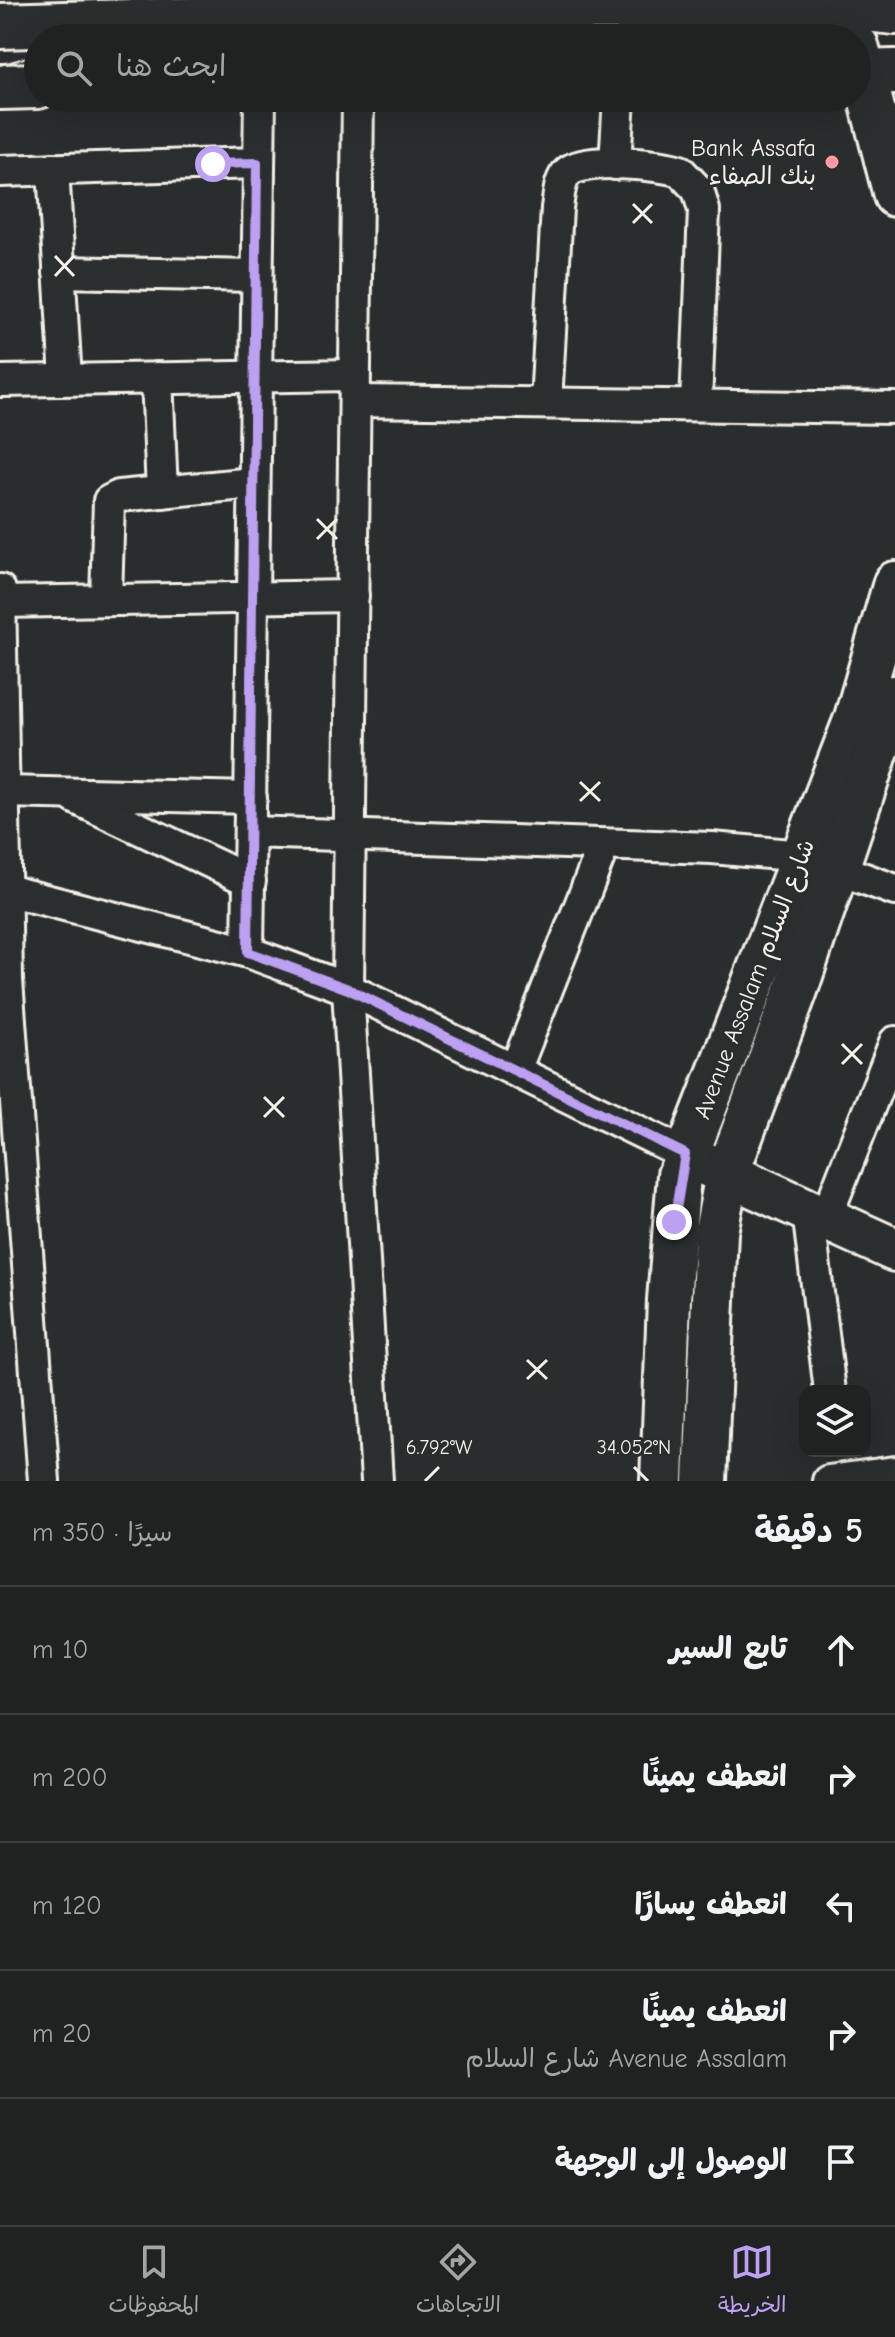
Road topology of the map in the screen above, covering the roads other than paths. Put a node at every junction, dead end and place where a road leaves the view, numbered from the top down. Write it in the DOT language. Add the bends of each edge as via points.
graph roads {
  1 [pos="891,0"];
  2 [pos="470,4"];
  3 [pos="292,8"];
  4 [pos="895,13"];
  5 [pos="25,17"];
  6 [pos="665,24"];
  7 [pos="871,34"];
  8 [pos="24,86"];
  9 [pos="0,87"];
  10 [pos="871,91"];
  11 [pos="259,112"];
  12 [pos="358,112"];
  13 [pos="618,112"];
  14 [pos="257,163"];
  15 [pos="615,164"];
  16 [pos="53,169"];
  17 [pos="0,171"];
  18 [pos="895,195"];
  19 [pos="59,272"];
  20 [pos="256,276"];
  21 [pos="255,375"];
  22 [pos="157,378"];
  23 [pos="66,379"];
  24 [pos="0,381"];
  25 [pos="354,388"];
  26 [pos="546,403"];
  27 [pos="696,404"];
  28 [pos="895,408"];
  29 [pos="254,483"];
  30 [pos="162,492"];
  31 [pos="895,583"];
  32 [pos="1,596"];
  33 [pos="353,596"];
  34 [pos="106,598"];
  35 [pos="252,600"];
  36 [pos="895,697"];
  37 [pos="5,792"];
  38 [pos="67,793"];
  39 [pos="251,798"];
  40 [pos="250,832"];
  41 [pos="351,834"];
  42 [pos="603,847"];
  43 [pos="820,861"];
  44 [pos="250,881"];
  45 [pos="6,890"];
  46 [pos="895,890"];
  47 [pos="248,952"];
  48 [pos="348,989"];
  49 [pos="895,1042"];
  50 [pos="516,1068"];
  51 [pos="890,1072"];
  52 [pos="685,1154"];
  53 [pos="727,1174"];
  54 [pos="817,1214"];
  55 [pos="895,1250"];
  56 [pos="830,1385"];
  57 [pos="895,1472"];
  58 [pos="44,1481"];
  59 [pos="377,1481"];
  60 [pos="662,1481"];
  61 [pos="705,1481"];
  62 [pos="828,1481"];
  1 -- 4 [label="street"];
  2 -- 3 [label="main road"];
  2 -- 6 [label="main road"];
  3 -- 5 [label="main road"];
  4 -- 7 [label="main road"];
  8 -- 9 [label="main road"];
  10 -- 18 [label="street"];
  11 -- 14 [label="street"];
  12 -- 25 [label="street"];
  13 -- 15 [label="street"];
  14 -- 16 [label="street"];
  14 -- 20 [label="street"];
  15 -- 26 [label="street" via="573,169 563,178"];
  15 -- 27 [label="street" via="680,171 698,190 705,236"];
  16 -- 17 [label="street"];
  16 -- 19 [label="street"];
  19 -- 20 [label="street"];
  19 -- 23 [label="street"];
  20 -- 21 [label="street"];
  21 -- 22 [label="street"];
  21 -- 25 [label="street"];
  21 -- 29 [label="street"];
  22 -- 23 [label="street"];
  22 -- 30 [label="street"];
  23 -- 24 [label="street"];
  25 -- 26 [label="street"];
  25 -- 33 [label="street"];
  26 -- 27 [label="street"];
  27 -- 28 [label="street"];
  29 -- 30 [label="street"];
  29 -- 35 [label="street"];
  30 -- 34 [label="street" via="109,501"];
  31 -- 43 [label="street, Avenue Assalam شارع السلام"];
  32 -- 34 [label="street"];
  32 -- 37 [label="street"];
  33 -- 35 [label="street"];
  33 -- 41 [label="street"];
  34 -- 35 [label="street"];
  35 -- 39 [label="street"];
  36 -- 43 [label="street, Avenue Assalam شارع السلام"];
  37 -- 38 [label="street"];
  37 -- 45 [label="street"];
  38 -- 39 [label="street"];
  38 -- 44 [label="street"];
  39 -- 40 [label="street"];
  40 -- 41 [label="street"];
  40 -- 44 [label="street"];
  41 -- 42 [label="street"];
  41 -- 48 [label="street"];
  42 -- 43 [label="street" via="712,848"];
  42 -- 50 [label="street"];
  43 -- 46 [label="street"];
  43 -- 52 [label="street, Avenue Assalam شارع السلام"];
  43 -- 53 [label="street, Avenue Assalam شارع السلام"];
  44 -- 47 [label="street"];
  45 -- 47 [label="street"];
  45 -- 58 [label="street" via="7,980"];
  47 -- 48 [label="street"];
  48 -- 50 [label="street"];
  48 -- 59 [label="street"];
  49 -- 51 [label="street"];
  50 -- 52 [label="street"];
  51 -- 54 [label="street"];
  52 -- 53 [label="street"];
  52 -- 60 [label="street, Avenue Assalam شارع السلام" via="674,1222"];
  53 -- 54 [label="street"];
  53 -- 61 [label="street, Avenue Assalam شارع السلام" via="716,1232"];
  54 -- 55 [label="street"];
  54 -- 56 [label="street"];
  57 -- 62 [label="street"];
}
